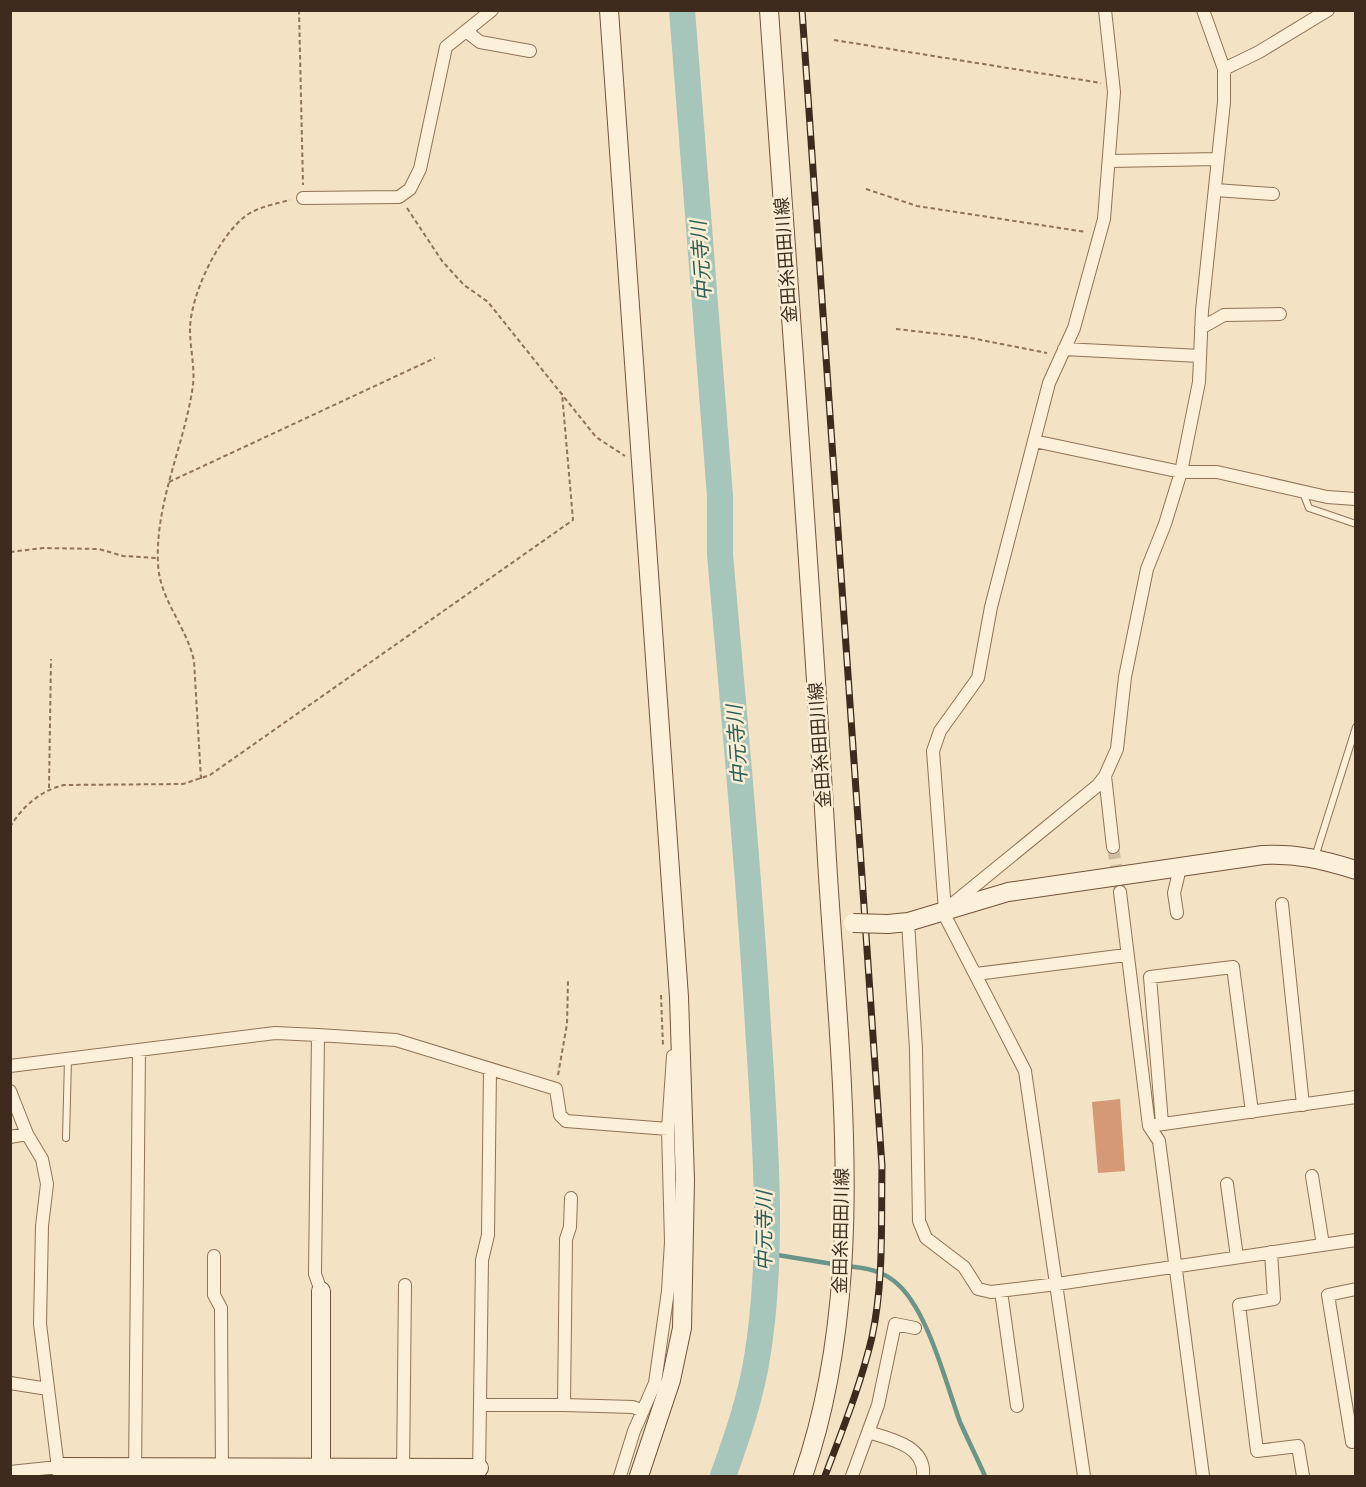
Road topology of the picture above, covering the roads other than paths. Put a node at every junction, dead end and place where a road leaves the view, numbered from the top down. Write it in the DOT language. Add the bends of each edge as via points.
graph roads {
  1 [pos="492,10"];
  2 [pos="609,10"];
  3 [pos="769,10"];
  4 [pos="1105,10"];
  5 [pos="1203,10"];
  6 [pos="1328,10"];
  7 [pos="466,31"];
  8 [pos="530,51"];
  9 [pos="1224,69"];
  10 [pos="1218,159"];
  11 [pos="1110,162"];
  12 [pos="1215,190"];
  13 [pos="1273,194"];
  14 [pos="303,198"];
  15 [pos="1280,314"];
  16 [pos="1201,328"];
  17 [pos="1063,352"];
  18 [pos="1200,356"];
  19 [pos="1034,441"];
  20 [pos="1181,472"];
  21 [pos="1302,490"];
  22 [pos="1356,499"];
  23 [pos="1356,524"];
  24 [pos="1356,726"];
  25 [pos="1105,776"];
  26 [pos="1113,847"];
  27 [pos="1315,857"];
  28 [pos="1180,868"];
  29 [pos="1356,870"];
  30 [pos="1119,892"];
  31 [pos="1282,904"];
  32 [pos="945,910"];
  33 [pos="1177,913"];
  34 [pos="831,922"];
  35 [pos="908,922"];
  36 [pos="1126,955"];
  37 [pos="976,974"];
  38 [pos="318,1035"];
  39 [pos="681,1041"];
  40 [pos="139,1050"];
  41 [pos="68,1059"];
  42 [pos="10,1066"];
  43 [pos="490,1070"];
  44 [pos="10,1091"];
  45 [pos="1356,1097"];
  46 [pos="1303,1105"];
  47 [pos="1252,1112"];
  48 [pos="1155,1125"];
  49 [pos="669,1129"];
  50 [pos="27,1134"];
  51 [pos="10,1137"];
  52 [pos="66,1138"];
  53 [pos="1312,1176"];
  54 [pos="1227,1184"];
  55 [pos="571,1198"];
  56 [pos="1356,1240"];
  57 [pos="1323,1245"];
  58 [pos="1271,1252"];
  59 [pos="214,1256"];
  60 [pos="1237,1257"];
  61 [pos="1175,1266"];
  62 [pos="1057,1284"];
  63 [pos="405,1285"];
  64 [pos="1356,1289"];
  65 [pos="321,1291"];
  66 [pos="1002,1291"];
  67 [pos="915,1328"];
  68 [pos="10,1383"];
  69 [pos="48,1389"];
  70 [pos="564,1404"];
  71 [pos="481,1405"];
  72 [pos="1017,1406"];
  73 [pos="643,1411"];
  74 [pos="868,1432"];
  75 [pos="1356,1441"];
  76 [pos="10,1472"];
  77 [pos="58,1472"];
  78 [pos="135,1472"];
  79 [pos="222,1472"];
  80 [pos="321,1472"];
  81 [pos="403,1472"];
  82 [pos="479,1472"];
  83 [pos="620,1476"];
  84 [pos="639,1476"];
  85 [pos="803,1476"];
  86 [pos="852,1476"];
  87 [pos="923,1476"];
  88 [pos="1084,1476"];
  89 [pos="1203,1476"];
  90 [pos="1303,1476"];
  1 -- 7 [label="street"];
  2 -- 39 [label="street"];
  3 -- 34 [label="street, 金田糸田田川線"];
  4 -- 11 [label="street" via="1113,83"];
  5 -- 9 [label="street"];
  6 -- 9 [label="street"];
  7 -- 8 [label="street" via="480,42"];
  7 -- 14 [label="street" via="446,47 420,169 410,189 399,197"];
  9 -- 10 [label="street"];
  10 -- 11 [label="street"];
  10 -- 12 [label="street"];
  11 -- 17 [label="street" via="1104,219 1074,328"];
  12 -- 13 [label="street"];
  12 -- 16 [label="street"];
  15 -- 16 [label="street" via="1224,315"];
  16 -- 18 [label="street"];
  17 -- 18 [label="street"];
  17 -- 19 [label="street" via="1049,383"];
  18 -- 20 [label="street" via="1199,382"];
  19 -- 20 [label="street"];
  19 -- 32 [label="street" via="978,678 940,730 933,751"];
  20 -- 21 [label="street" via="1217,472"];
  20 -- 25 [label="street" via="1166,524 1147,569 1125,677 1117,748"];
  21 -- 22 [label="street"];
  21 -- 23 [label="lane" via="1309,508"];
  24 -- 27 [label="lane"];
  25 -- 26 [label="street"];
  25 -- 32 [label="street"];
  27 -- 28 [label="street" via="1263,855"];
  27 -- 29 [label="street"];
  28 -- 32 [label="street" via="1008,892"];
  28 -- 33 [label="street" via="1174,893"];
  30 -- 36 [label="street"];
  31 -- 46 [label="street"];
  32 -- 35 [label="street"];
  32 -- 37 [label="street"];
  34 -- 35 [label="street, bridge"];
  34 -- 85 [label="street, 金田糸田田川線" via="845,1255 830,1378"];
  35 -- 66 [label="street" via="916,1049 919,1221 926,1238 964,1267 978,1289"];
  36 -- 37 [label="street"];
  36 -- 48 [label="street"];
  37 -- 62 [label="street" via="1025,1071"];
  38 -- 40 [label="street" via="275,1033"];
  38 -- 43 [label="street" via="396,1040"];
  38 -- 65 [label="street" via="315,1274"];
  39 -- 49 [label="street" via="674,1046"];
  39 -- 84 [label="street" via="685,1180 682,1328 671,1380"];
  40 -- 41 [label="street"];
  40 -- 78 [label="street"];
  41 -- 42 [label="street"];
  41 -- 52 [label="lane"];
  43 -- 49 [label="street" via="556,1089 560,1115 566,1121"];
  43 -- 71 [label="street"];
  44 -- 50 [label="street"];
  45 -- 46 [label="street"];
  46 -- 47 [label="street"];
  47 -- 48 [label="street"];
  47 -- 48 [label="street" via="1233,967 1150,976"];
  48 -- 61 [label="street"];
  49 -- 73 [label="street" via="668,1291 655,1383"];
  50 -- 51 [label="street"];
  50 -- 69 [label="street" via="42,1159 48,1184 42,1226 40,1324"];
  53 -- 57 [label="street"];
  54 -- 60 [label="street"];
  55 -- 70 [label="street" via="566,1239"];
  56 -- 57 [label="street"];
  57 -- 58 [label="street"];
  58 -- 60 [label="street"];
  58 -- 90 [label="street" via="1274,1299 1239,1305 1257,1451 1298,1446"];
  59 -- 79 [label="street" via="214,1295 221,1308"];
  60 -- 61 [label="street"];
  61 -- 62 [label="street"];
  61 -- 89 [label="street"];
  62 -- 66 [label="street"];
  62 -- 88 [label="street"];
  63 -- 81 [label="street"];
  64 -- 75 [label="street" via="1328,1295 1352,1442"];
  65 -- 80 [label="street"];
  66 -- 72 [label="street"];
  67 -- 74 [label="street" via="895,1324 878,1405"];
  68 -- 69 [label="street"];
  69 -- 77 [label="street"];
  70 -- 71 [label="street"];
  70 -- 73 [label="street" via="633,1407"];
  71 -- 82 [label="street"];
  73 -- 83 [label="street"];
  74 -- 86 [label="street"];
  74 -- 87 [label="street" via="904,1443 916,1454 924,1469"];
  76 -- 77 [label="street"];
  77 -- 78 [label="street"];
  78 -- 79 [label="street"];
  79 -- 80 [label="street"];
  80 -- 81 [label="street"];
  81 -- 82 [label="street"];
}
